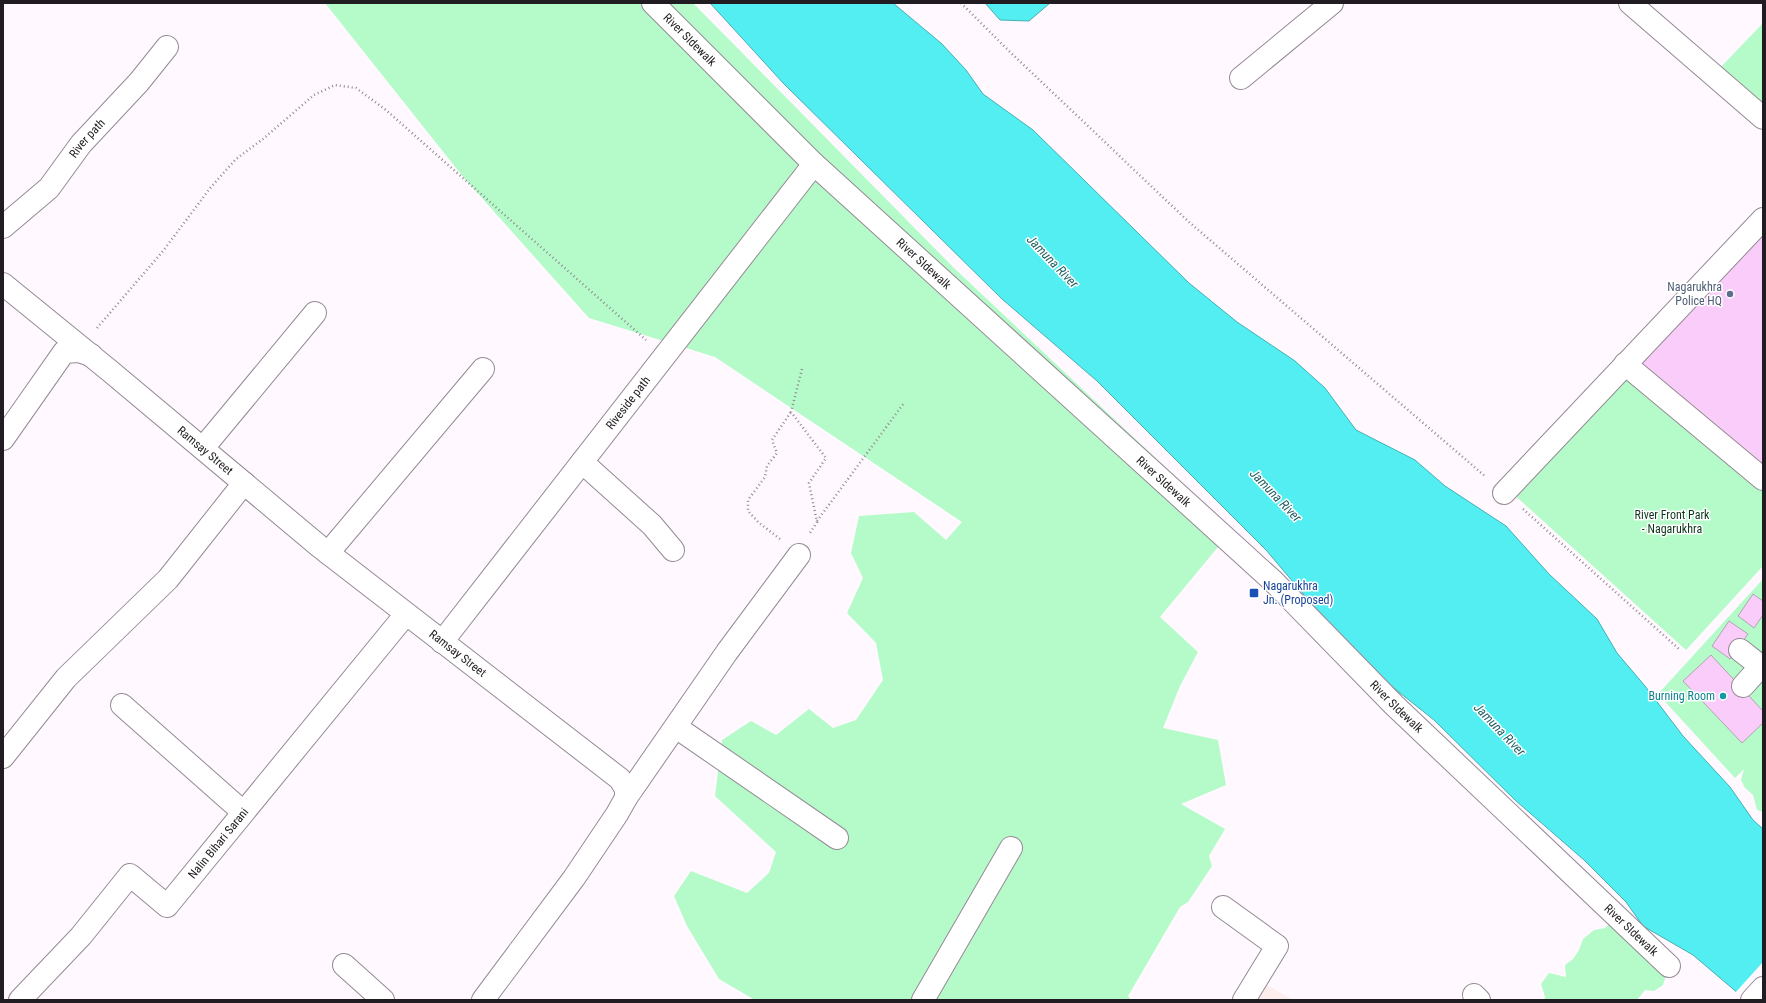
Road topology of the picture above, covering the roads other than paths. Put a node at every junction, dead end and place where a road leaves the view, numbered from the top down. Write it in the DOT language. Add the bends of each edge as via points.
graph roads {
  1 [pos="653,3"];
  2 [pos="1332,3"];
  3 [pos="1630,3"];
  4 [pos="168,47"];
  5 [pos="1241,78"];
  6 [pos="1763,118"];
  7 [pos="814,164"];
  8 [pos="1763,219"];
  9 [pos="3,227"];
  10 [pos="3,284"];
  11 [pos="315,313"];
  12 [pos="79,351"];
  13 [pos="1625,364"];
  14 [pos="483,369"];
  15 [pos="3,439"];
  16 [pos="203,448"];
  17 [pos="582,462"];
  18 [pos="1763,479"];
  19 [pos="244,483"];
  20 [pos="1504,492"];
  21 [pos="673,550"];
  22 [pos="328,553"];
  23 [pos="799,555"];
  24 [pos="406,614"];
  25 [pos="442,642"];
  26 [pos="1740,650"];
  27 [pos="1762,666"];
  28 [pos="1742,686"];
  29 [pos="122,705"];
  30 [pos="676,727"];
  31 [pos="3,757"];
  32 [pos="626,798"];
  33 [pos="243,812"];
  34 [pos="837,838"];
  35 [pos="1011,848"];
  36 [pos="1223,907"];
  37 [pos="344,966"];
  38 [pos="1670,966"];
  39 [pos="1763,988"];
  40 [pos="20,1000"];
  41 [pos="383,1000"];
  42 [pos="483,1000"];
  43 [pos="923,1000"];
  44 [pos="1244,1000"];
  45 [pos="1752,1000"];
  1 -- 7 [label="street, River SIdewalk"];
  2 -- 5 [label="street"];
  3 -- 6 [label="street"];
  4 -- 9 [label="street, River path" via="81,144 49,188"];
  7 -- 17 [label="street, Riveside path"];
  7 -- 38 [label="street, River SIdewalk" via="1273,581 1394,705"];
  8 -- 13 [label="street"];
  10 -- 12 [label="street, Ramsay Street" via="56,326"];
  11 -- 16 [label="street"];
  12 -- 15 [label="street"];
  12 -- 16 [label="street, Ramsay Street"];
  13 -- 18 [label="street"];
  13 -- 20 [label="street"];
  14 -- 22 [label="street"];
  16 -- 19 [label="street, Ramsay Street"];
  17 -- 21 [label="street" via="652,526"];
  17 -- 25 [label="street, Riveside path"];
  19 -- 22 [label="street, Ramsay Street"];
  19 -- 31 [label="street" via="168,579 66,678"];
  22 -- 24 [label="street, Ramsay Street"];
  23 -- 30 [label="street"];
  24 -- 25 [label="street, Ramsay Street"];
  24 -- 33 [label="street, Nalin Bihari Sarani"];
  25 -- 32 [label="street, Ramsay Street" via="605,766 620,779 626,789"];
  26 -- 27 [label="street"];
  27 -- 28 [label="street"];
  29 -- 33 [label="street"];
  30 -- 32 [label="street"];
  30 -- 34 [label="street"];
  32 -- 42 [label="street" via="574,878"];
  33 -- 40 [label="street, Nalin Bihari Sarani" via="167,906 130,875 81,936"];
  35 -- 43 [label="street"];
  36 -- 44 [label="street" via="1277,946"];
  37 -- 41 [label="street"];
  39 -- 45 [label="street"];
}
